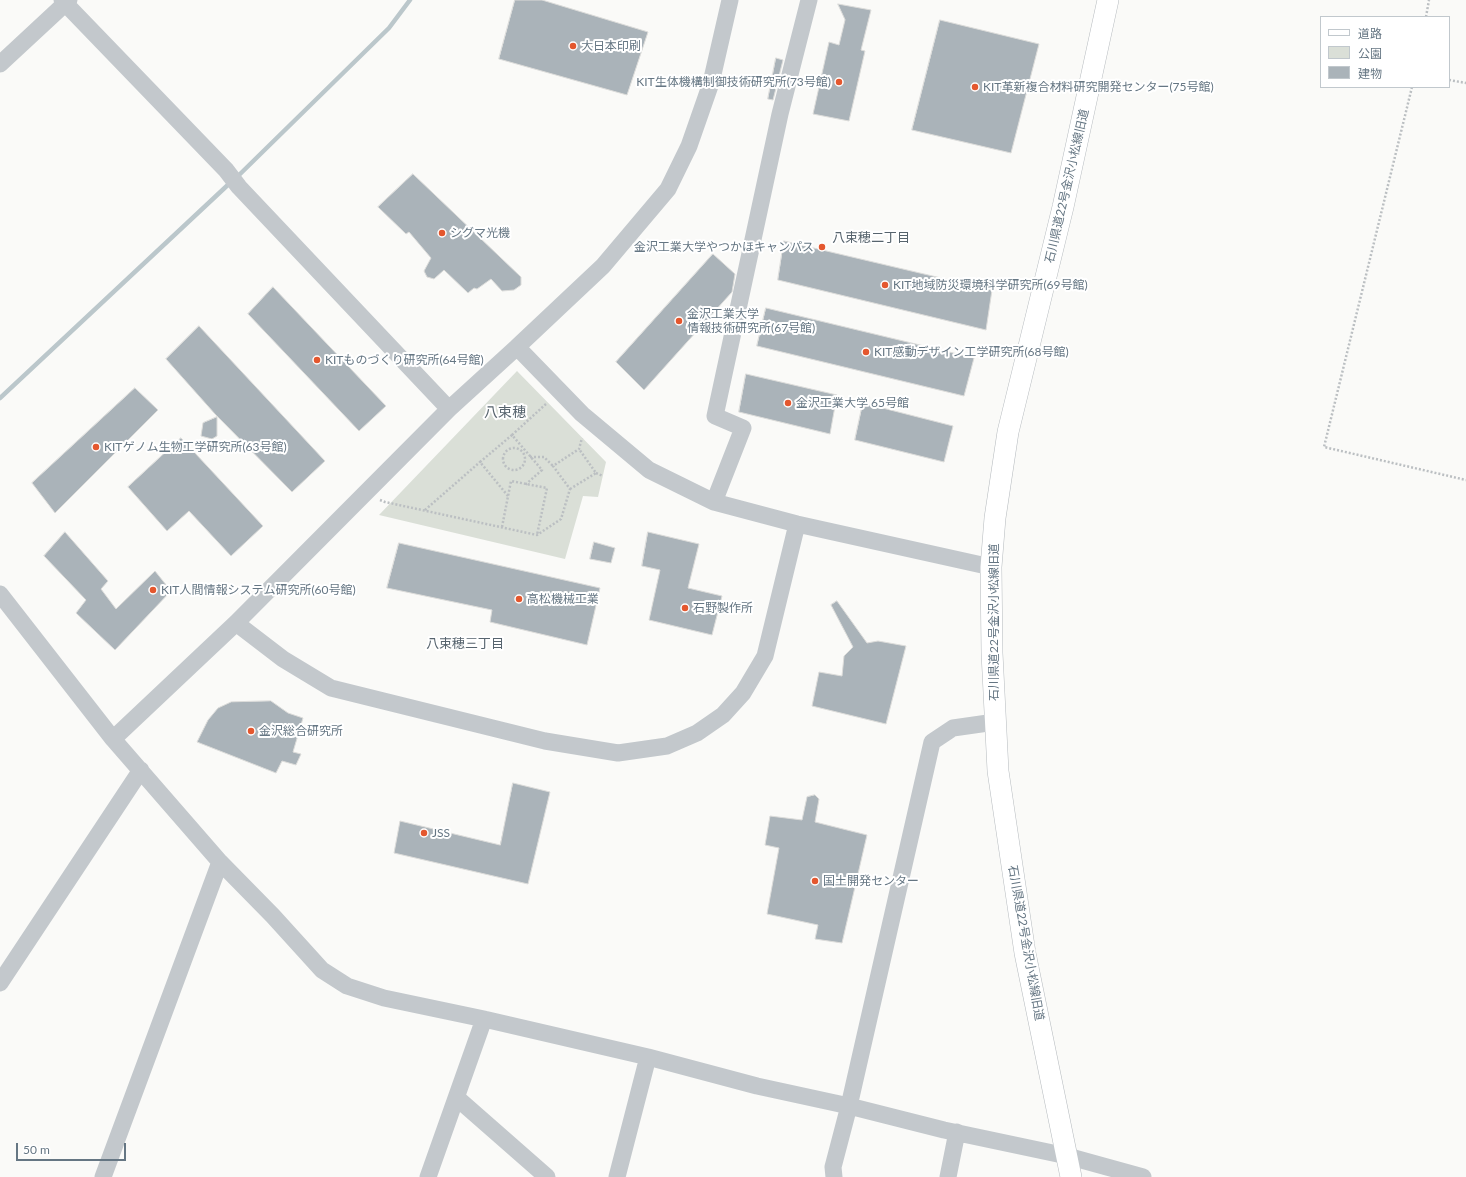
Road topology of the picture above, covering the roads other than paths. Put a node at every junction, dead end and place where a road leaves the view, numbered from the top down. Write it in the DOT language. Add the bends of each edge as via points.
graph roads {
  1 [pos="730,0"];
  2 [pos="809,0"];
  3 [pos="1108,0"];
  4 [pos="66,1"];
  5 [pos="0,64"];
  6 [pos="517,347"];
  7 [pos="449,409"];
  8 [pos="714,502"];
  9 [pos="797,524"];
  10 [pos="991,568"];
  11 [pos="0,594"];
  12 [pos="236,622"];
  13 [pos="995,722"];
  14 [pos="113,739"];
  15 [pos="141,770"];
  16 [pos="220,862"];
  17 [pos="0,983"];
  18 [pos="484,1019"];
  19 [pos="648,1057"];
  20 [pos="456,1098"];
  21 [pos="849,1106"];
  22 [pos="957,1132"];
  23 [pos="1067,1156"];
  24 [pos="830,1174"];
  25 [pos="103,1177"];
  26 [pos="428,1177"];
  27 [pos="547,1177"];
  28 [pos="618,1177"];
  29 [pos="948,1177"];
  30 [pos="1071,1177"];
  31 [pos="1143,1177"];
  1 -- 6 [label="street" via="711,83 689,146 668,188 603,266"];
  2 -- 8 [label="street" via="780,114 715,416 743,428"];
  3 -- 10 [label="main road, 石川県道22号金沢小松線旧道" via="1063,207 1008,432 995,518"];
  4 -- 5 [label="street"];
  4 -- 7 [label="street"];
  6 -- 7 [label="street"];
  6 -- 8 [label="street" via="582,414 649,470"];
  7 -- 12 [label="street"];
  8 -- 9 [label="street"];
  9 -- 10 [label="street"];
  9 -- 12 [label="street" via="765,656 743,693 724,714 697,733 667,746 618,753 545,741 331,688 283,659"];
  10 -- 13 [label="main road, 石川県道22号金沢小松線旧道"];
  11 -- 14 [label="street"];
  12 -- 14 [label="street"];
  13 -- 21 [label="street" via="952,728 932,742"];
  13 -- 23 [label="main road, 石川県道22号金沢小松線旧道" via="998,771 1025,953"];
  14 -- 15 [label="street"];
  15 -- 16 [label="street"];
  15 -- 17 [label="street"];
  16 -- 18 [label="street" via="322,970 347,986 384,998"];
  16 -- 25 [label="street"];
  18 -- 19 [label="street"];
  18 -- 20 [label="street"];
  19 -- 21 [label="street" via="757,1086"];
  19 -- 28 [label="street"];
  20 -- 26 [label="street"];
  20 -- 27 [label="street"];
  21 -- 22 [label="street"];
  21 -- 24 [label="street"];
  22 -- 23 [label="street"];
  22 -- 29 [label="street"];
  23 -- 30 [label="main road, 石川県道22号金沢小松線旧道"];
  23 -- 31 [label="street"];
}
